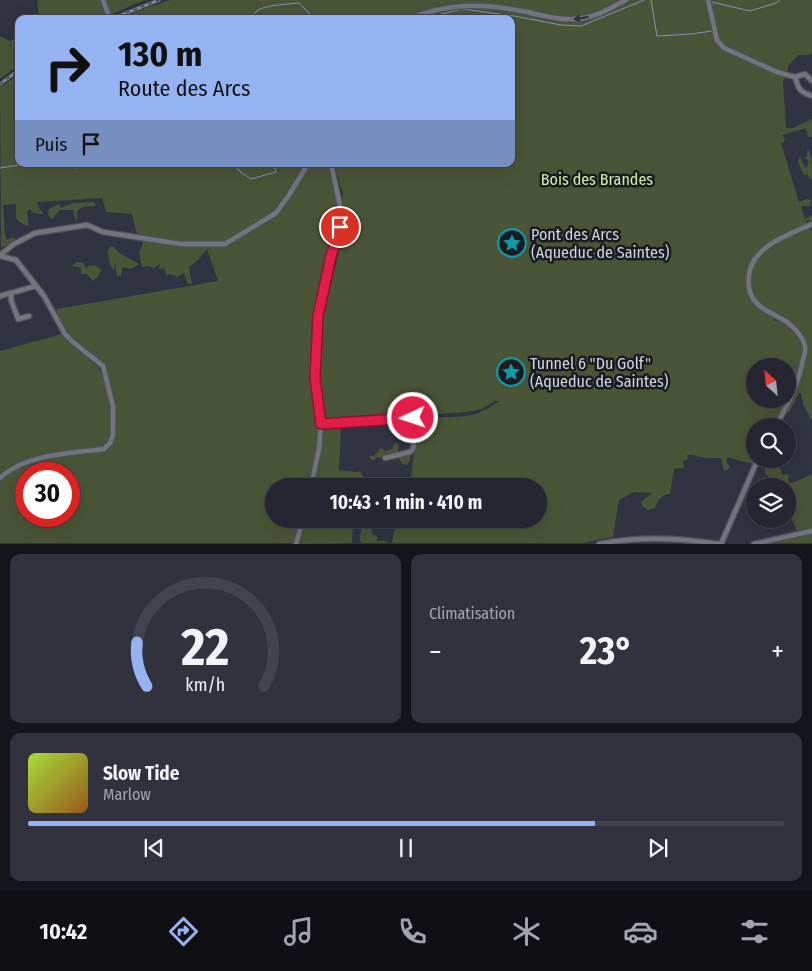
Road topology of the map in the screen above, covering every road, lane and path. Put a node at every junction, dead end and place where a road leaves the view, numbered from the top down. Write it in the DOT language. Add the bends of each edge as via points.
graph roads {
  1 [pos="103,0"];
  2 [pos="626,0"];
  3 [pos="708,0"];
  4 [pos="108,15"];
  5 [pos="419,15"];
  6 [pos="795,77"];
  7 [pos="812,81"];
  8 [pos="812,96"];
  9 [pos="306,167"];
  10 [pos="331,167"];
  11 [pos="812,224"];
  12 [pos="0,256"];
  13 [pos="36,286"];
  14 [pos="11,293"];
  15 [pos="0,296"];
  16 [pos="29,316"];
  17 [pos="427,417"];
  18 [pos="418,418"];
  19 [pos="780,418"];
  20 [pos="321,424"];
  21 [pos="385,458"];
  22 [pos="754,468"];
  23 [pos="0,478"];
  24 [pos="313,478"];
  25 [pos="300,528"];
  26 [pos="812,531"];
  27 [pos="602,543"];
  28 [pos="296,544"];
  29 [pos="720,544"];
  30 [pos="754,544"];
  1 -- 4 [label="street"];
  2 -- 5 [label="street, one-way" via="600,14 583,18 566,19 474,5 447,7"];
  3 -- 6 [label="street" via="717,40 724,48"];
  6 -- 7 [label="street" via="805,74"];
  6 -- 8 [label="street" via="801,92"];
  9 -- 12 [label="street" via="276,213 225,244 181,244 103,232 87,225 35,233"];
  10 -- 20 [label="street" via="341,210 340,227 318,316 315,378"];
  11 -- 19 [label="street" via="764,248 750,270 750,292 754,301 788,322 806,349 795,391"];
  12 -- 13 [label="street" via="16,260"];
  13 -- 14 [label="street"];
  13 -- 23 [label="street" via="65,334 103,366 113,406 113,434 104,449 47,456 26,462"];
  14 -- 15 [label="street"];
  14 -- 16 [label="street" via="18,319"];
  17 -- 18 [label="street"];
  18 -- 20 [label="street"];
  18 -- 21 [label="street" via="413,449"];
  20 -- 24 [label="street"];
  22 -- 29 [label="street"];
  25 -- 28 [label="street"];
  26 -- 30 [label="street"];
  27 -- 29 [label="street" via="686,539"];
}
